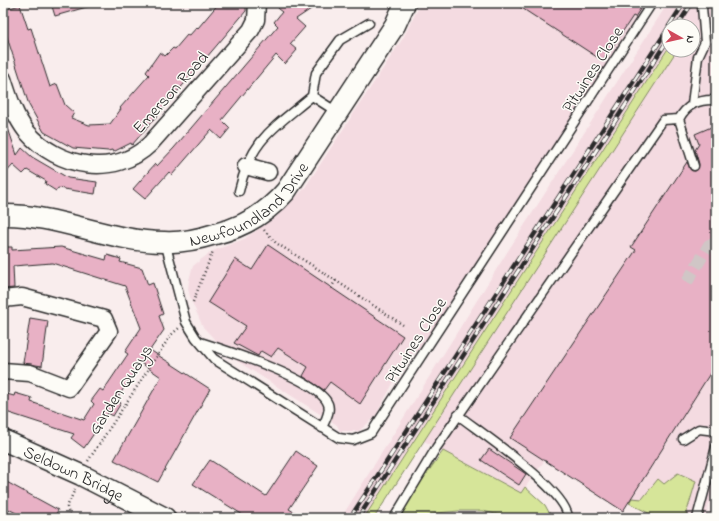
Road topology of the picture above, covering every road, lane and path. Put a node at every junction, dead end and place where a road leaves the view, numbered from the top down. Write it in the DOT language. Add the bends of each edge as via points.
graph roads {
  1 [pos="257,3"];
  2 [pos="405,3"];
  3 [pos="652,3"];
  4 [pos="705,3"];
  5 [pos="369,23"];
  6 [pos="3,79"];
  7 [pos="312,96"];
  8 [pos="716,100"];
  9 [pos="692,104"];
  10 [pos="338,113"];
  11 [pos="679,119"];
  12 [pos="246,166"];
  13 [pos="694,166"];
  14 [pos="268,172"];
  15 [pos="239,191"];
  16 [pos="3,215"];
  17 [pos="263,226"];
  18 [pos="165,242"];
  19 [pos="219,248"];
  20 [pos="336,280"];
  21 [pos="331,288"];
  22 [pos="3,299"];
  23 [pos="193,305"];
  24 [pos="186,322"];
  25 [pos="403,325"];
  26 [pos="199,342"];
  27 [pos="3,371"];
  28 [pos="458,415"];
  29 [pos="322,428"];
  30 [pos="716,431"];
  31 [pos="683,439"];
  32 [pos="3,440"];
  33 [pos="716,447"];
  34 [pos="81,475"];
  35 [pos="73,518"];
  36 [pos="165,518"];
  37 [pos="394,518"];
  38 [pos="568,518"];
  39 [pos="697,518"];
  1 -- 6 [label="street, Emerson Road" via="256,20 251,30 150,144 138,153 117,162 106,165 81,164 51,153 35,140 21,123"];
  2 -- 10 [label="street, Newfoundland Drive" via="395,25"];
  3 -- 29 [label="lane, Pitwines Close" via="371,433 353,440 339,438"];
  4 -- 9 [label="lane" via="702,8 705,42 698,57"];
  5 -- 7 [label="lane" via="340,40 316,73"];
  7 -- 10 [label="lane"];
  7 -- 12 [label="lane" via="265,136 253,151"];
  8 -- 9 [label="lane"];
  9 -- 11 [label="lane" via="685,109"];
  10 -- 18 [label="street, Newfoundland Drive" via="274,205 232,230 195,240"];
  11 -- 13 [label="lane"];
  11 -- 28 [label="lane" via="663,120"];
  12 -- 14 [label="street"];
  12 -- 15 [label="lane"];
  16 -- 18 [label="street, Newfoundland Drive" via="40,218 144,241"];
  17 -- 20 [label="path" via="266,234 276,243"];
  18 -- 24 [label="lane, Pitwines Close"];
  19 -- 23 [label="path" via="212,252"];
  20 -- 21 [label="path"];
  20 -- 25 [label="path"];
  22 -- 27 [label="street" via="22,297 104,319 108,331 69,388 30,373"];
  24 -- 26 [label="lane, Pitwines Close"];
  24 -- 34 [label="path, Garden Quays" via="171,335 88,460"];
  26 -- 29 [label="lane, Pitwines Close" via="214,359"];
  26 -- 29 [label="lane" via="268,365 319,394 328,404 329,413"];
  28 -- 37 [label="lane"];
  28 -- 38 [label="lane" via="535,474 562,502"];
  30 -- 31 [label="lane" via="699,429"];
  32 -- 34 [label="street, Seldown Bridge"];
  33 -- 39 [label="lane"];
  34 -- 35 [label="path, Garden Quays" via="67,507"];
  34 -- 36 [label="street, Seldown Bridge"];
}
